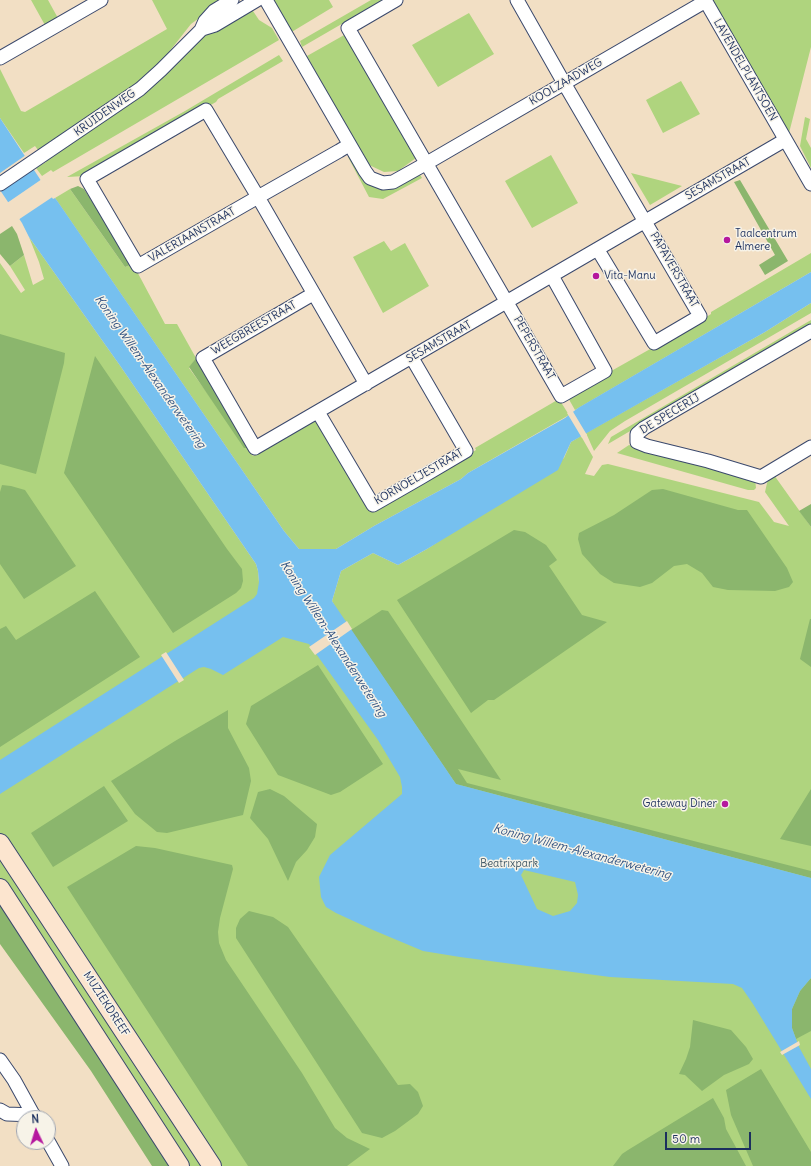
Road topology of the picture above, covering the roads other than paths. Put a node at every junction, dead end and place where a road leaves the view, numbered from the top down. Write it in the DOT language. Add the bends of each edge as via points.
graph roads {
  1 [pos="101,0"];
  2 [pos="232,0"];
  3 [pos="257,0"];
  4 [pos="266,0"];
  5 [pos="396,0"];
  6 [pos="518,0"];
  7 [pos="705,1"];
  8 [pos="201,30"];
  9 [pos="0,58"];
  10 [pos="564,83"];
  11 [pos="785,140"];
  12 [pos="349,145"];
  13 [pos="427,163"];
  14 [pos="0,184"];
  15 [pos="811,184"];
  16 [pos="258,197"];
  17 [pos="646,222"];
  18 [pos="598,250"];
  19 [pos="552,276"];
  20 [pos="313,294"];
  21 [pos="508,302"];
  22 [pos="811,331"];
  23 [pos="412,358"];
  24 [pos="366,384"];
  25 [pos="318,412"];
  26 [pos="811,447"];
  27 [pos="0,843"];
  28 [pos="0,888"];
  29 [pos="0,1060"];
  30 [pos="0,1110"];
  31 [pos="31,1110"];
  32 [pos="16,1115"];
  33 [pos="53,1150"];
  34 [pos="62,1166"];
  35 [pos="180,1166"];
  36 [pos="212,1166"];
  1 -- 9 [label="street"];
  2 -- 8 [label="street, KRUIDENWEG" via="214,11"];
  3 -- 8 [label="street, KRUIDENWEG" via="215,25"];
  4 -- 12 [label="street, KOOLZAADWEG"];
  5 -- 13 [label="street" via="348,28"];
  6 -- 10 [label="street, PAPAVERSTRAAT"];
  7 -- 10 [label="street, KOOLZAADWEG"];
  7 -- 11 [label="street, LAVENDELPLANTSOEN"];
  8 -- 14 [label="street, KRUIDENWEG" via="140,89"];
  10 -- 13 [label="street, KOOLZAADWEG"];
  10 -- 17 [label="street, PAPAVERSTRAAT"];
  11 -- 15 [label="street, LAVENDELPLANTSOEN"];
  11 -- 17 [label="street, SESAMSTRAAT"];
  12 -- 13 [label="street, KOOLZAADWEG" via="370,178 383,183 393,182"];
  12 -- 16 [label="street, VALERIAANSTRAAT"];
  13 -- 21 [label="street, PEPERSTRAAT"];
  16 -- 16 [label="street, VALERIAANSTRAAT" via="138,266 87,179 206,110"];
  16 -- 20 [label="street"];
  17 -- 18 [label="street, SESAMSTRAAT"];
  17 -- 18 [label="street, PAPAVERSTRAAT" via="700,316 654,343"];
  18 -- 19 [label="street, SESAMSTRAAT"];
  19 -- 21 [label="street, SESAMSTRAAT"];
  19 -- 21 [label="street, PEPERSTRAAT" via="605,371 561,396"];
  20 -- 24 [label="street"];
  20 -- 25 [label="street, WEEGBREESTRAAT" via="203,358 255,448"];
  21 -- 23 [label="street, SESAMSTRAAT"];
  22 -- 26 [label="street, DE SPECERIJ" via="637,434 637,442 647,446 761,477"];
  23 -- 24 [label="street, SESAMSTRAAT"];
  23 -- 25 [label="street, KORNOELJESTRAAT" via="466,451 373,505"];
  24 -- 25 [label="street, SESAMSTRAAT"];
  27 -- 36 [label="main road, MUZIEKDREEF"];
  28 -- 35 [label="main road"];
  29 -- 31 [label="street"];
  30 -- 32 [label="street"];
  33 -- 34 [label="street"];
}
